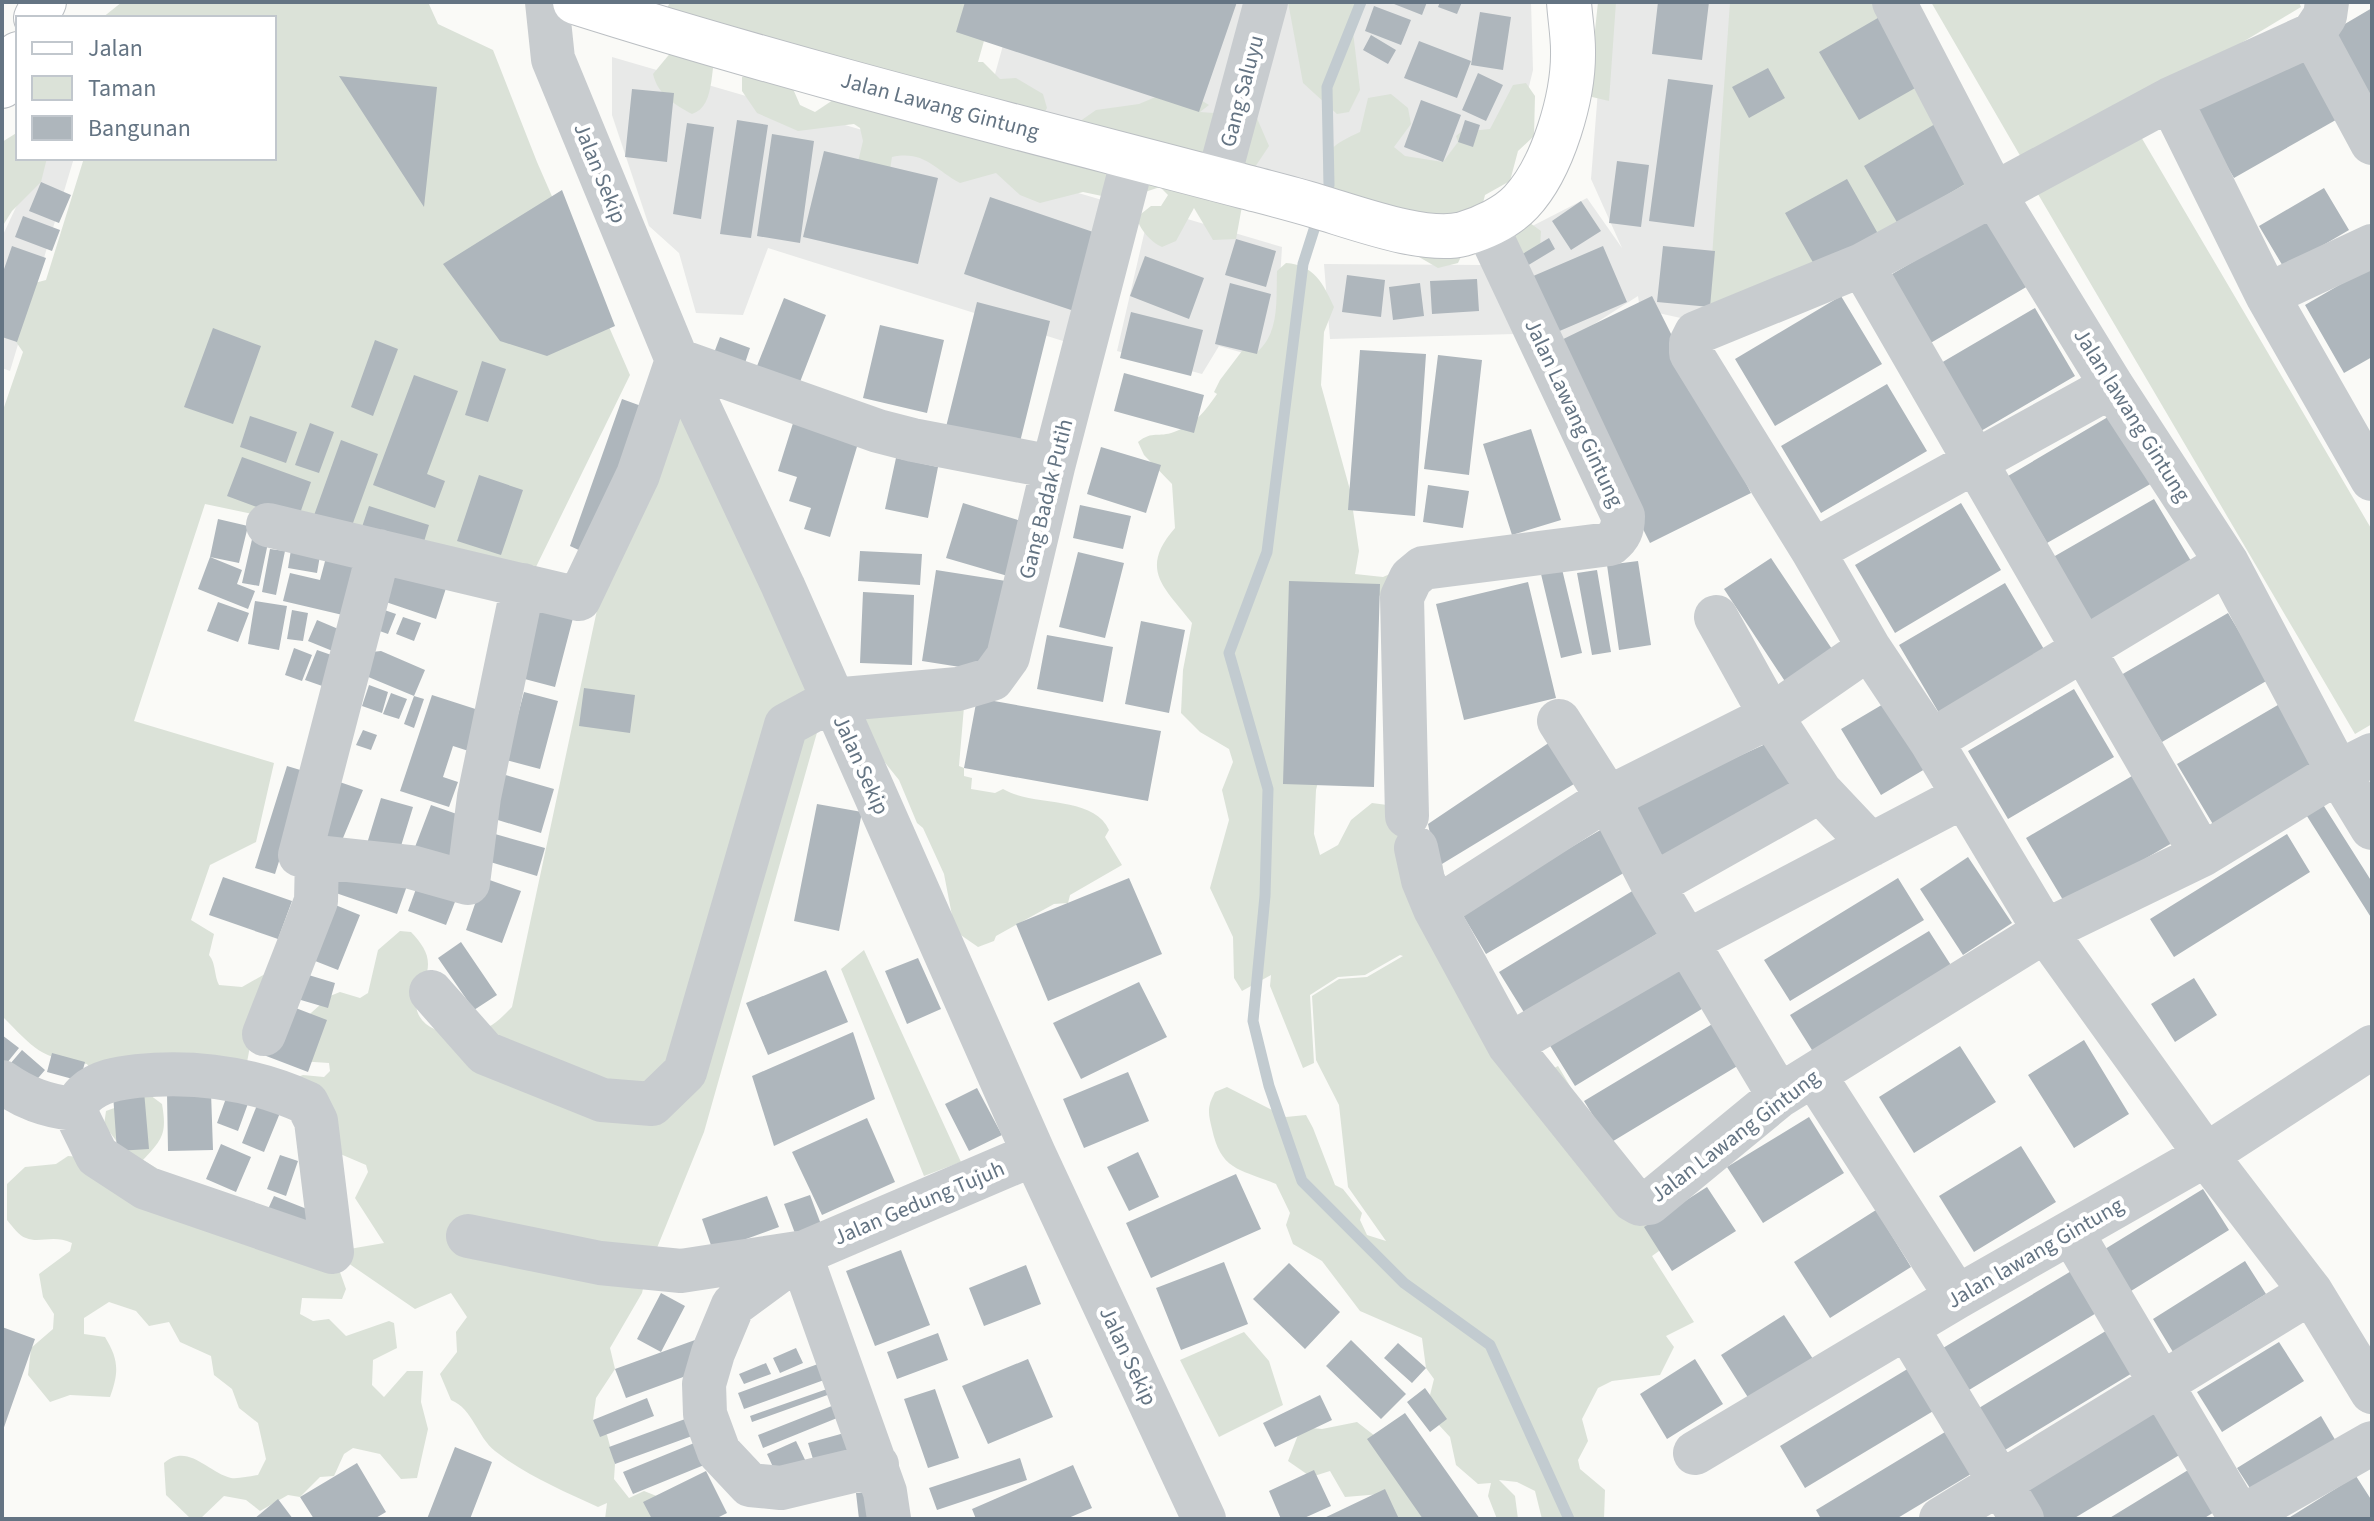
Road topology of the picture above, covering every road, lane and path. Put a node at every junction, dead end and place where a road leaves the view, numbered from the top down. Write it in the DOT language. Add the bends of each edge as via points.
graph roads {
  1 [pos="547,2"];
  2 [pos="575,2"];
  3 [pos="1266,2"];
  4 [pos="1569,2"];
  5 [pos="1894,2"];
  6 [pos="658,15"];
  7 [pos="2320,18"];
  8 [pos="16,58"];
  9 [pos="2,86"];
  10 [pos="2170,99"];
  11 [pos="2372,143"];
  12 [pos="1133,159"];
  13 [pos="1218,180"];
  14 [pos="1993,192"];
  15 [pos="1486,225"];
  16 [pos="2372,246"];
  17 [pos="1862,265"];
  18 [pos="2267,295"];
  19 [pos="677,360"];
  20 [pos="2112,386"];
  21 [pos="1975,461"];
  22 [pos="1053,467"];
  23 [pos="2372,479"];
  24 [pos="268,525"];
  25 [pos="379,551"];
  26 [pos="1813,551"];
  27 [pos="2227,563"];
  28 [pos="523,585"];
  29 [pos="1716,617"];
  30 [pos="1869,648"];
  31 [pos="2083,649"];
  32 [pos="832,700"];
  33 [pos="1771,716"];
  34 [pos="1559,721"];
  35 [pos="1931,741"];
  36 [pos="2355,764"];
  37 [pos="1820,791"];
  38 [pos="1964,796"];
  39 [pos="1608,798"];
  40 [pos="2372,828"];
  41 [pos="1871,845"];
  42 [pos="2202,855"];
  43 [pos="317,857"];
  44 [pos="1653,885"];
  45 [pos="1435,909"];
  46 [pos="2045,931"];
  47 [pos="1688,941"];
  48 [pos="431,992"];
  49 [pos="264,1034"];
  50 [pos="1509,1045"];
  51 [pos="2372,1047"];
  52 [pos="2,1082"];
  53 [pos="1797,1086"];
  54 [pos="74,1109"];
  55 [pos="1034,1154"];
  56 [pos="2206,1155"];
  57 [pos="2072,1233"];
  58 [pos="468,1236"];
  59 [pos="805,1252"];
  60 [pos="2311,1292"];
  61 [pos="1957,1297"];
  62 [pos="1907,1328"];
  63 [pos="2161,1384"];
  64 [pos="2372,1392"];
  65 [pos="2372,1443"];
  66 [pos="1695,1453"];
  67 [pos="877,1465"];
  68 [pos="2011,1501"];
  69 [pos="889,1519"];
  70 [pos="1204,1519"];
  71 [pos="1941,1519"];
  72 [pos="2240,1519"];
  1 -- 19 [label="street, Jalan Sekip" via="553,59"];
  2 -- 6 [label="main road, Jalan Lawang Gintung"];
  3 -- 13 [label="street, Gang Saluyu"];
  4 -- 15 [label="main road, Jalan Lawang Gintung" via="1569,94 1555,141 1520,203"];
  5 -- 14 [label="street, Jalan lawang Gintung"];
  6 -- 12 [label="main road, Jalan Lawang Gintung"];
  7 -- 10 [label="street"];
  7 -- 11 [label="street"];
  8 -- 9 [label="main road"];
  10 -- 14 [label="street"];
  10 -- 18 [label="street"];
  12 -- 13 [label="main road, Jalan Lawang Gintung"];
  12 -- 22 [label="street, Gang Badak Putih"];
  13 -- 15 [label="main road, Jalan Lawang Gintung" via="1395,229 1460,235"];
  14 -- 17 [label="street"];
  14 -- 20 [label="street, Jalan lawang Gintung"];
  15 -- 45 [label="street, Jalan Lawang Gintung" via="1623,516 1623,527 1610,544 1423,568 1411,578 1402,597 1411,832"];
  16 -- 18 [label="street"];
  17 -- 21 [label="street"];
  17 -- 26 [label="street" via="1696,333 1691,343 1691,353"];
  18 -- 23 [label="street"];
  19 -- 22 [label="street" via="878,431"];
  19 -- 28 [label="street" via="638,475 579,599"];
  19 -- 32 [label="street, Jalan Sekip"];
  20 -- 21 [label="street, Jalan Lawang Gintung"];
  20 -- 27 [label="street, Jalan lawang Gintung"];
  21 -- 26 [label="street, Jalan Lawang Gintung"];
  21 -- 31 [label="street"];
  22 -- 32 [label="street, Gang Badak Putih" via="1008,657 992,679 958,689"];
  24 -- 25 [label="street"];
  25 -- 28 [label="street"];
  25 -- 43 [label="street" via="300,855"];
  26 -- 30 [label="street"];
  27 -- 31 [label="street"];
  27 -- 36 [label="street, Jalan lawang Gintung"];
  28 -- 43 [label="street" via="479,797 468,883 411,867"];
  29 -- 33 [label="street"];
  30 -- 33 [label="street"];
  30 -- 35 [label="street"];
  31 -- 35 [label="street"];
  31 -- 42 [label="street"];
  32 -- 48 [label="street" via="786,725 685,1072 652,1104 602,1100 485,1053"];
  32 -- 55 [label="street, Jalan Sekip"];
  33 -- 37 [label="street"];
  33 -- 39 [label="street"];
  34 -- 39 [label="street"];
  35 -- 38 [label="street"];
  36 -- 40 [label="street, Jalan lawang Gintung"];
  36 -- 42 [label="street, Jalan Lawang Gintung"];
  37 -- 41 [label="street"];
  37 -- 44 [label="street"];
  38 -- 41 [label="street"];
  38 -- 46 [label="street"];
  39 -- 44 [label="street"];
  39 -- 45 [label="street"];
  41 -- 47 [label="street"];
  42 -- 46 [label="street, Jalan Lawang Gintung"];
  43 -- 49 [label="street" via="316,901"];
  44 -- 47 [label="street"];
  45 -- 50 [label="street, Jalan Lawang Gintung"];
  46 -- 53 [label="street, Jalan Lawang Gintung"];
  46 -- 56 [label="street"];
  47 -- 50 [label="street"];
  47 -- 53 [label="street"];
  50 -- 53 [label="street, Jalan Lawang Gintung" via="1640,1204 1649,1203"];
  51 -- 56 [label="street, Jalan lawang Gintung"];
  52 -- 54 [label="street" via="40,1103"];
  53 -- 61 [label="street"];
  54 -- 54 [label="street" via="97,1156 146,1188 332,1252 316,1121 307,1103 243,1080 175,1073 112,1079 85,1093"];
  55 -- 59 [label="street, Jalan Gedung Tujuh"];
  55 -- 70 [label="street, Jalan Sekip"];
  56 -- 57 [label="street, Jalan lawang Gintung"];
  56 -- 60 [label="street"];
  57 -- 61 [label="street, Jalan lawang Gintung"];
  57 -- 63 [label="street, Jalan Lawang Gintung"];
  58 -- 59 [label="street" via="600,1263 681,1271"];
  59 -- 67 [label="street" via="803,1262"];
  59 -- 67 [label="street, Jalan Gedung Tujuh" via="733,1305 704,1384 705,1414 719,1452 750,1485 781,1488"];
  60 -- 63 [label="street"];
  60 -- 64 [label="street"];
  61 -- 62 [label="street, Jalan lawang Gintung"];
  62 -- 66 [label="street, Jalan lawang Gintung"];
  62 -- 68 [label="street"];
  63 -- 68 [label="street"];
  63 -- 72 [label="street, Jalan Lawang Gintung"];
  65 -- 72 [label="street, Jalan Lawang Gintung"];
  67 -- 69 [label="street"];
  68 -- 71 [label="street"];
}
